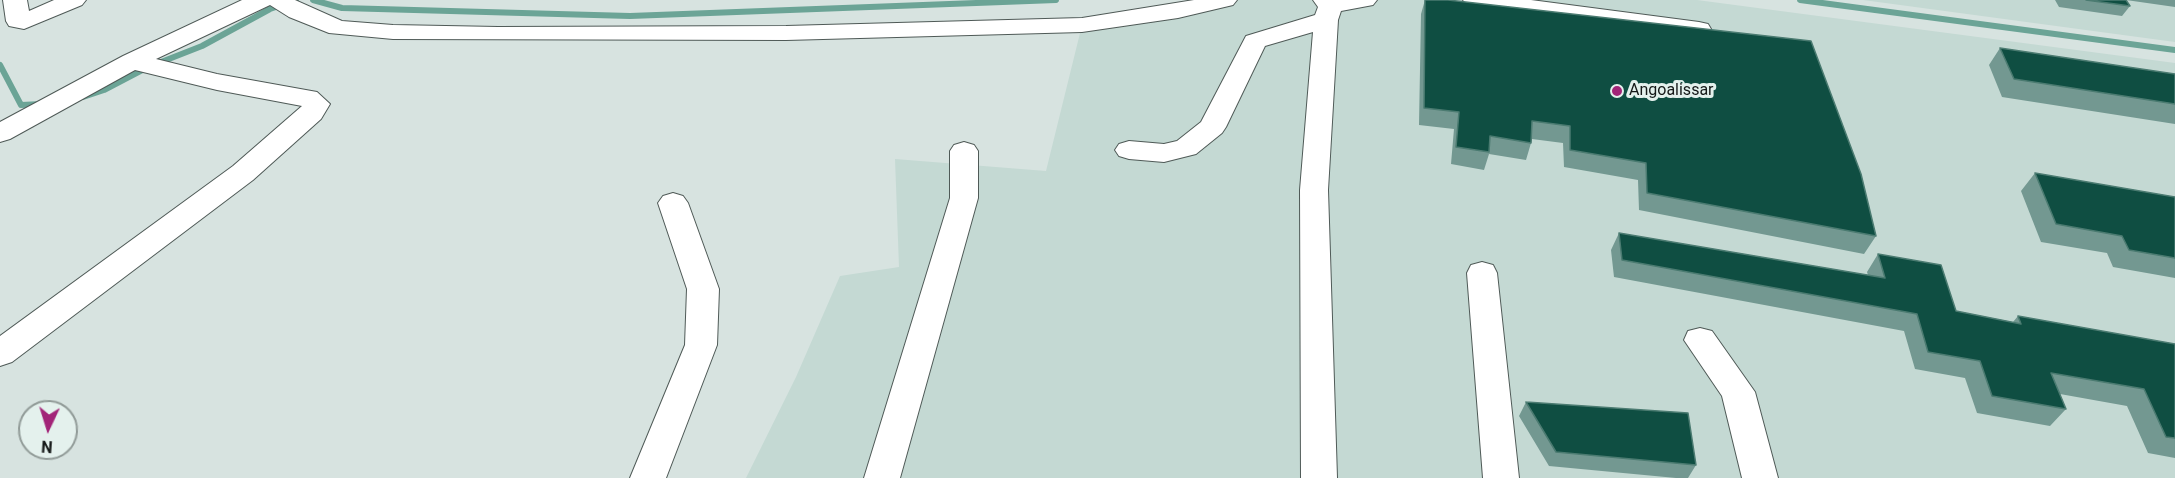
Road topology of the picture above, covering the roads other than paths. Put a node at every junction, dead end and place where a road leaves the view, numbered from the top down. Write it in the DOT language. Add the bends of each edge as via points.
graph roads {
  1 [pos="15,0"];
  2 [pos="74,0"];
  3 [pos="261,0"];
  4 [pos="1225,0"];
  5 [pos="1365,0"];
  6 [pos="1474,0"];
  7 [pos="288,6"];
  8 [pos="1327,9"];
  9 [pos="1718,31"];
  10 [pos="132,61"];
  11 [pos="0,133"];
  12 [pos="1130,150"];
  13 [pos="964,152"];
  14 [pos="673,203"];
  15 [pos="1482,273"];
  16 [pos="1700,340"];
  17 [pos="0,353"];
  18 [pos="648,478"];
  19 [pos="882,478"];
  20 [pos="1319,478"];
  21 [pos="1501,478"];
  22 [pos="1760,478"];
  1 -- 2 [label="street" via="18,21 24,22"];
  3 -- 10 [label="street"];
  4 -- 7 [label="street" via="1082,25 786,33 393,32 338,28"];
  5 -- 8 [label="street"];
  6 -- 9 [label="street"];
  8 -- 12 [label="street" via="1255,41 1212,127 1186,148 1164,153"];
  8 -- 20 [label="street" via="1314,190"];
  10 -- 11 [label="street"];
  10 -- 17 [label="street" via="217,82 308,98 317,104 312,113 243,173"];
  13 -- 19 [label="street" via="964,198"];
  14 -- 18 [label="street" via="703,289 701,345"];
  15 -- 21 [label="street"];
  16 -- 22 [label="street" via="1738,392"];
}
